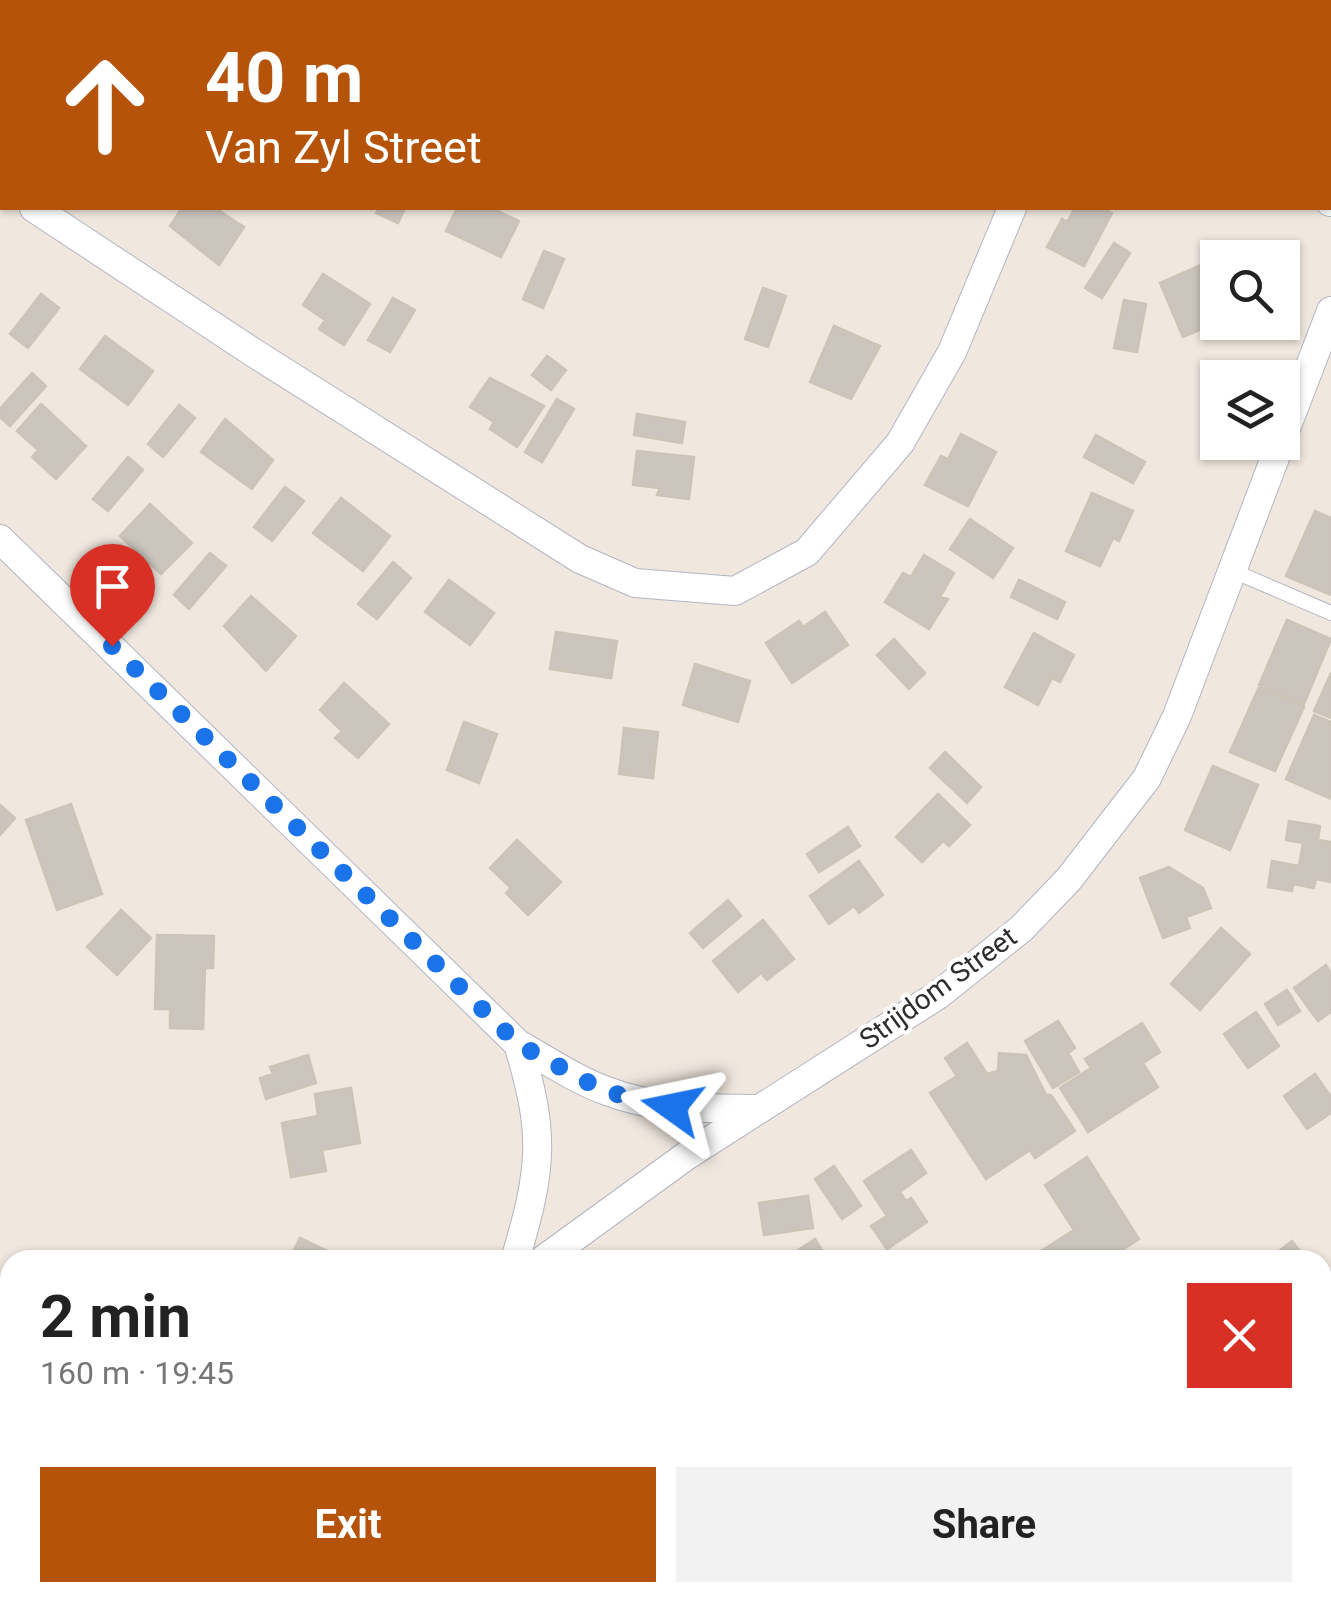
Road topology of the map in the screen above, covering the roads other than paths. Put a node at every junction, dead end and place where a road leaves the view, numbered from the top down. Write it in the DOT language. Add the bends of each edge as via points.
graph roads {
  1 [pos="37,210"];
  2 [pos="1011,210"];
  3 [pos="1331,311"];
  4 [pos="1300,393"];
  5 [pos="1275,460"];
  6 [pos="0,539"];
  7 [pos="1233,571"];
  8 [pos="1331,613"];
  9 [pos="518,1044"];
  10 [pos="760,1109"];
  11 [pos="518,1250"];
  12 [pos="557,1250"];
  1 -- 2 [label="street" via="580,559 636,582 735,591 807,552 900,443 952,352"];
  3 -- 4 [label="street, Strijdom Street"];
  5 -- 7 [label="street, Strijdom Street"];
  6 -- 9 [label="street"];
  7 -- 8 [label="lane"];
  7 -- 10 [label="street, Strijdom Street" via="1147,778 1069,880 938,995"];
  9 -- 10 [label="street" via="634,1100"];
  9 -- 11 [label="street" via="540,1131 539,1165"];
  10 -- 12 [label="street, Strijdom Street"];
}
